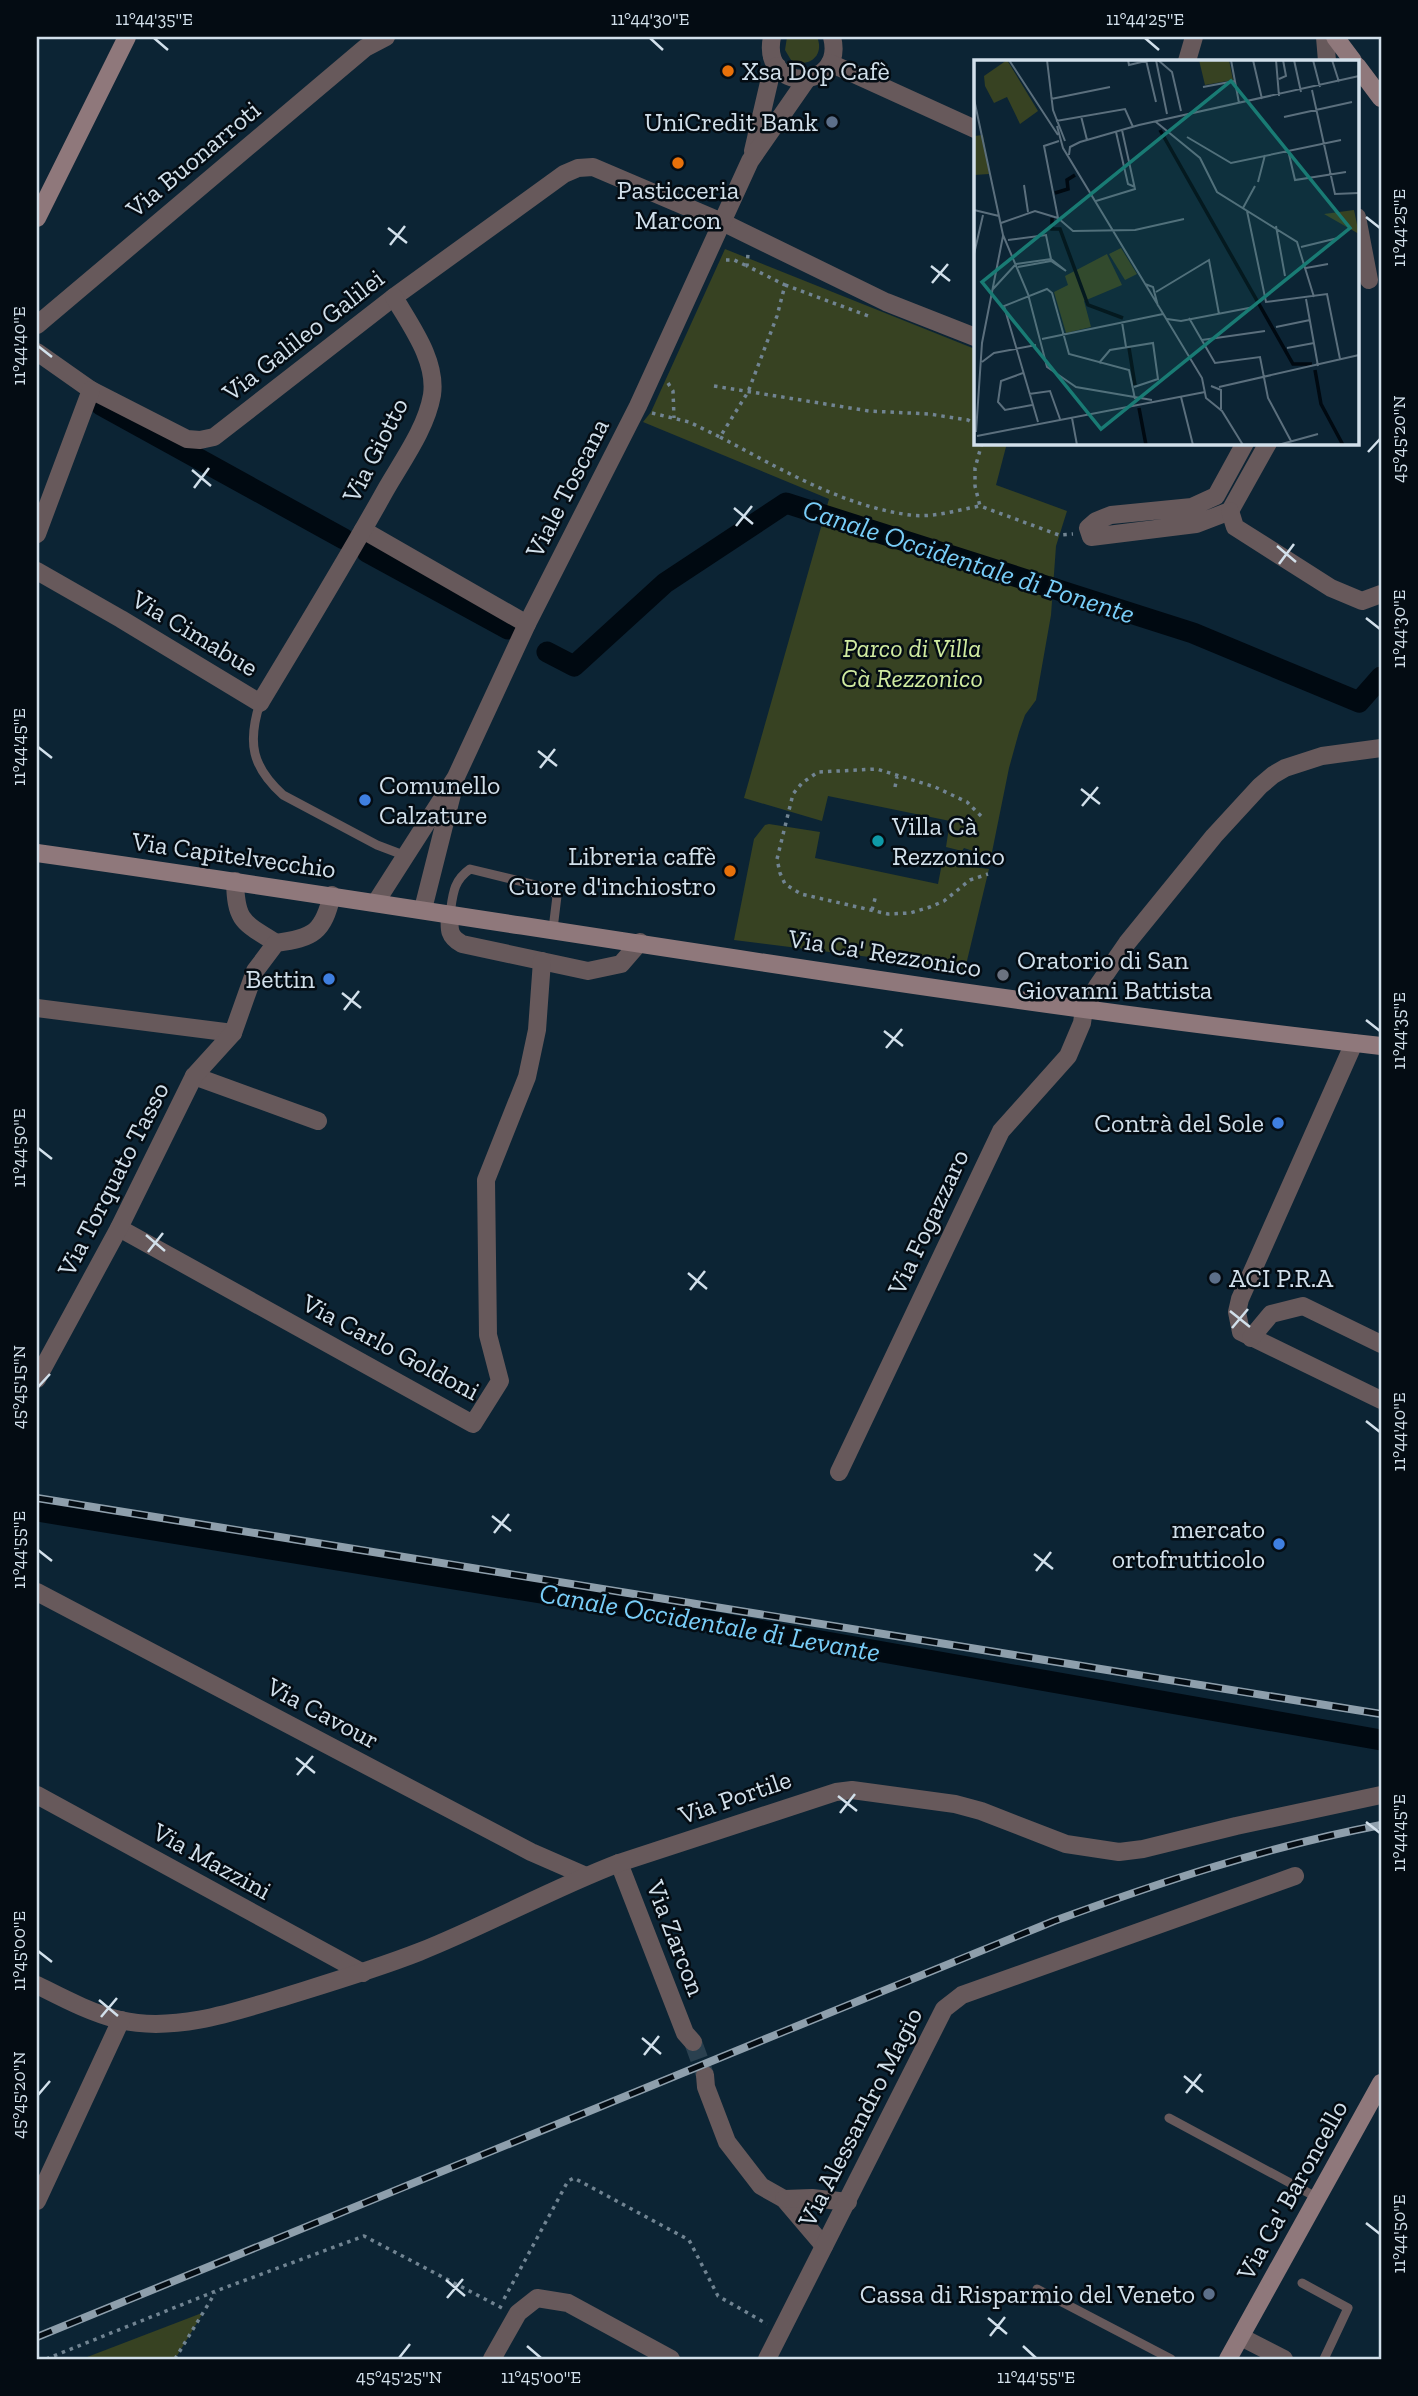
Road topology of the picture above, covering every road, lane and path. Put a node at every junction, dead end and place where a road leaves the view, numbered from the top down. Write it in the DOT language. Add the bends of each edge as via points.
graph roads {
  1 [pos="127,37"];
  2 [pos="386,37"];
  3 [pos="772,37"];
  4 [pos="832,37"];
  5 [pos="1194,37"];
  6 [pos="1325,37"];
  7 [pos="1335,37"];
  8 [pos="1187,60"];
  9 [pos="1327,60"];
  10 [pos="1352,60"];
  11 [pos="830,63"];
  12 [pos="777,66"];
  13 [pos="1358,67"];
  14 [pos="807,79"];
  15 [pos="1381,98"];
  16 [pos="974,129"];
  17 [pos="750,161"];
  18 [pos="37,218"];
  19 [pos="722,222"];
  20 [pos="1358,224"];
  21 [pos="748,251"];
  22 [pos="1366,283"];
  23 [pos="394,297"];
  24 [pos="37,326"];
  25 [pos="974,337"];
  26 [pos="37,352"];
  27 [pos="714,386"];
  28 [pos="91,390"];
  29 [pos="748,392"];
  30 [pos="638,406"];
  31 [pos="974,423"];
  32 [pos="720,437"];
  33 [pos="982,444"];
  34 [pos="1244,444"];
  35 [pos="1267,444"];
  36 [pos="1216,496"];
  37 [pos="980,506"];
  38 [pos="1230,511"];
  39 [pos="363,530"];
  40 [pos="1089,533"];
  41 [pos="37,534"];
  42 [pos="37,571"];
  43 [pos="1381,594"];
  44 [pos="527,624"];
  45 [pos="260,703"];
  46 [pos="1381,748"];
  47 [pos="456,777"];
  48 [pos="897,777"];
  49 [pos="895,787"];
  50 [pos="981,816"];
  51 [pos="37,853"];
  52 [pos="406,856"];
  53 [pos="988,874"];
  54 [pos="235,881"];
  55 [pos="332,895"];
  56 [pos="876,895"];
  57 [pos="376,902"];
  58 [pos="423,909"];
  59 [pos="872,910"];
  60 [pos="450,914"];
  61 [pos="553,929"];
  62 [pos="640,942"];
  63 [pos="276,943"];
  64 [pos="542,961"];
  65 [pos="1084,1009"];
  66 [pos="39,1012"];
  67 [pos="233,1033"];
  68 [pos="1354,1043"];
  69 [pos="1381,1046"];
  70 [pos="194,1076"];
  71 [pos="318,1121"];
  72 [pos="119,1228"];
  73 [pos="1251,1338"];
  74 [pos="1381,1344"];
  75 [pos="37,1379"];
  76 [pos="1381,1400"];
  77 [pos="839,1472"];
  78 [pos="37,1592"];
  79 [pos="37,1795"];
  80 [pos="1381,1795"];
  81 [pos="619,1863"];
  82 [pos="586,1876"];
  83 [pos="1295,1876"];
  84 [pos="363,1973"];
  85 [pos="37,1985"];
  86 [pos="121,2020"];
  87 [pos="688,2040"];
  88 [pos="703,2080"];
  89 [pos="1381,2083"];
  90 [pos="1169,2118"];
  91 [pos="1318,2198"];
  92 [pos="784,2199"];
  93 [pos="37,2201"];
  94 [pos="848,2202"];
  95 [pos="824,2246"];
  96 [pos="1302,2283"];
  97 [pos="1037,2289"];
  98 [pos="216,2291"];
  99 [pos="500,2307"];
  100 [pos="516,2317"];
  101 [pos="781,2332"];
  102 [pos="1241,2337"];
  103 [pos="46,2359"];
  104 [pos="175,2359"];
  105 [pos="492,2359"];
  106 [pos="671,2359"];
  107 [pos="767,2359"];
  108 [pos="1171,2359"];
  109 [pos="1228,2359"];
  110 [pos="1284,2359"];
  111 [pos="1324,2359"];
  1 -- 18 [label="main road"];
  2 -- 24 [label="street, Via Buonarroti" via="365,48"];
  3 -- 12 [label="street"];
  4 -- 11 [label="street"];
  5 -- 8 [label="street"];
  6 -- 9 [label="street"];
  7 -- 10 [label="main road"];
  11 -- 14 [label="street"];
  11 -- 16 [label="street"];
  12 -- 14 [label="street" via="788,76"];
  12 -- 17 [label="street"];
  13 -- 15 [label="main road"];
  14 -- 17 [label="street"];
  17 -- 19 [label="street, Viale Toscana"];
  19 -- 23 [label="street, Via Galileo Galilei" via="593,166 578,168"];
  19 -- 25 [label="street, Via Galileo Galilei" via="886,302"];
  19 -- 30 [label="street, Viale Toscana"];
  20 -- 22 [label="street"];
  21 -- 29 [label="path" via="747,266 785,285"];
  23 -- 28 [label="street, Via Galileo Galilei" via="214,437 187,439"];
  23 -- 39 [label="street, Via Giotto" via="431,369 432,394 422,426"];
  26 -- 28 [label="street, Via Galileo Galilei"];
  27 -- 29 [label="path"];
  28 -- 41 [label="street"];
  29 -- 31 [label="path"];
  29 -- 32 [label="path"];
  30 -- 32 [label="path"];
  30 -- 44 [label="street, Viale Toscana"];
  32 -- 37 [label="path" via="810,484 876,507 911,515"];
  33 -- 37 [label="path" via="975,468"];
  34 -- 36 [label="street"];
  35 -- 38 [label="street"];
  36 -- 38 [label="street"];
  36 -- 40 [label="street" via="1192,507 1111,515 1096,521"];
  37 -- 40 [label="path" via="1059,536"];
  38 -- 40 [label="street" via="1196,524 1091,537"];
  38 -- 43 [label="street" via="1234,527 1331,588 1362,601"];
  39 -- 44 [label="street, Via Giotto"];
  39 -- 45 [label="street, Via Cimabue"];
  42 -- 45 [label="street, Via Cimabue"];
  44 -- 47 [label="street, Viale Toscana"];
  45 -- 52 [label="lane" via="253,723 253,745 257,763 272,785 365,839"];
  46 -- 65 [label="street, Via Fogazzaro" via="1309,760 1284,768 1260,786 1127,943"];
  47 -- 52 [label="street, Viale Toscana"];
  47 -- 58 [label="street, Viale Toscana"];
  48 -- 49 [label="path"];
  48 -- 50 [label="path" via="935,787 967,802"];
  48 -- 59 [label="path" via="877,769 818,772 793,794 777,859 785,884 801,894"];
  51 -- 54 [label="main road, Via Capitelvecchio"];
  52 -- 57 [label="street, Viale Toscana"];
  53 -- 59 [label="path" via="970,880 930,907 910,913"];
  54 -- 55 [label="main road, Via Capitelvecchio"];
  54 -- 63 [label="street" via="237,912"];
  55 -- 57 [label="main road, Via Capitelvecchio"];
  55 -- 63 [label="street" via="322,926 313,934"];
  56 -- 59 [label="path"];
  57 -- 58 [label="main road, Via Capitelvecchio"];
  58 -- 60 [label="main road, Via Ca' Rezzonico"];
  60 -- 61 [label="main road, Via Ca' Rezzonico"];
  60 -- 61 [label="lane" via="453,888 470,869 548,888 557,896"];
  60 -- 64 [label="street" via="449,932 462,944"];
  61 -- 62 [label="main road, Via Ca' Rezzonico"];
  62 -- 64 [label="street" via="621,964 588,971"];
  62 -- 65 [label="main road, Via Ca' Rezzonico"];
  63 -- 67 [label="street, Via Torquato Tasso" via="255,971"];
  64 -- 72 [label="street, Via Carlo Goldoni" via="537,1030 527,1077 486,1180 488,1335 500,1381 473,1424"];
  65 -- 68 [label="main road, Via Ca' Rezzonico"];
  65 -- 77 [label="street, Via Fogazzaro" via="1068,1056 1001,1131"];
  66 -- 67 [label="street"];
  67 -- 70 [label="street, Via Torquato Tasso"];
  68 -- 69 [label="main road, Via Ca' Rezzonico"];
  68 -- 73 [label="street" via="1240,1299 1237,1321 1241,1332"];
  70 -- 71 [label="street, Via Torquato Tasso"];
  70 -- 72 [label="street, Via Torquato Tasso"];
  72 -- 75 [label="street, Via Torquato Tasso"];
  73 -- 74 [label="street" via="1271,1314 1303,1306"];
  73 -- 76 [label="street"];
  78 -- 82 [label="street, Via Cavour" via="531,1852"];
  79 -- 84 [label="street, Via Mazzini"];
  80 -- 81 [label="street, Via Portile" via="1119,1852 1066,1844 955,1804 852,1790 778,1809"];
  81 -- 82 [label="street, Via Portile"];
  81 -- 87 [label="street, Via Zarcon"];
  82 -- 84 [label="street, Via Portile"];
  83 -- 94 [label="street, Via Alessandro Magio" via="962,1994 944,2009"];
  84 -- 86 [label="street, Via Portile" via="242,2010 169,2024"];
  85 -- 86 [label="street, Via Portile"];
  86 -- 93 [label="street"];
  88 -- 92 [label="street" via="727,2142 761,2186"];
  89 -- 91 [label="main road, Via Ca' Baroncello"];
  90 -- 91 [label="lane"];
  91 -- 102 [label="main road, Via Ca' Baroncello"];
  92 -- 94 [label="street"];
  92 -- 95 [label="street"];
  94 -- 95 [label="street, Via Alessandro Magio"];
  95 -- 101 [label="street, Via Alessandro Magio"];
  96 -- 111 [label="lane" via="1348,2308"];
  97 -- 108 [label="lane"];
  98 -- 99 [label="path" via="364,2236"];
  98 -- 103 [label="path"];
  98 -- 104 [label="path"];
  99 -- 100 [label="path"];
  99 -- 101 [label="path" via="568,2181 574,2178 689,2240 718,2296"];
  100 -- 105 [label="street"];
  100 -- 106 [label="street" via="537,2298 568,2303"];
  101 -- 107 [label="street, Via Alessandro Magio"];
  102 -- 109 [label="main road, Via Ca' Baroncello"];
  102 -- 110 [label="street"];
}
